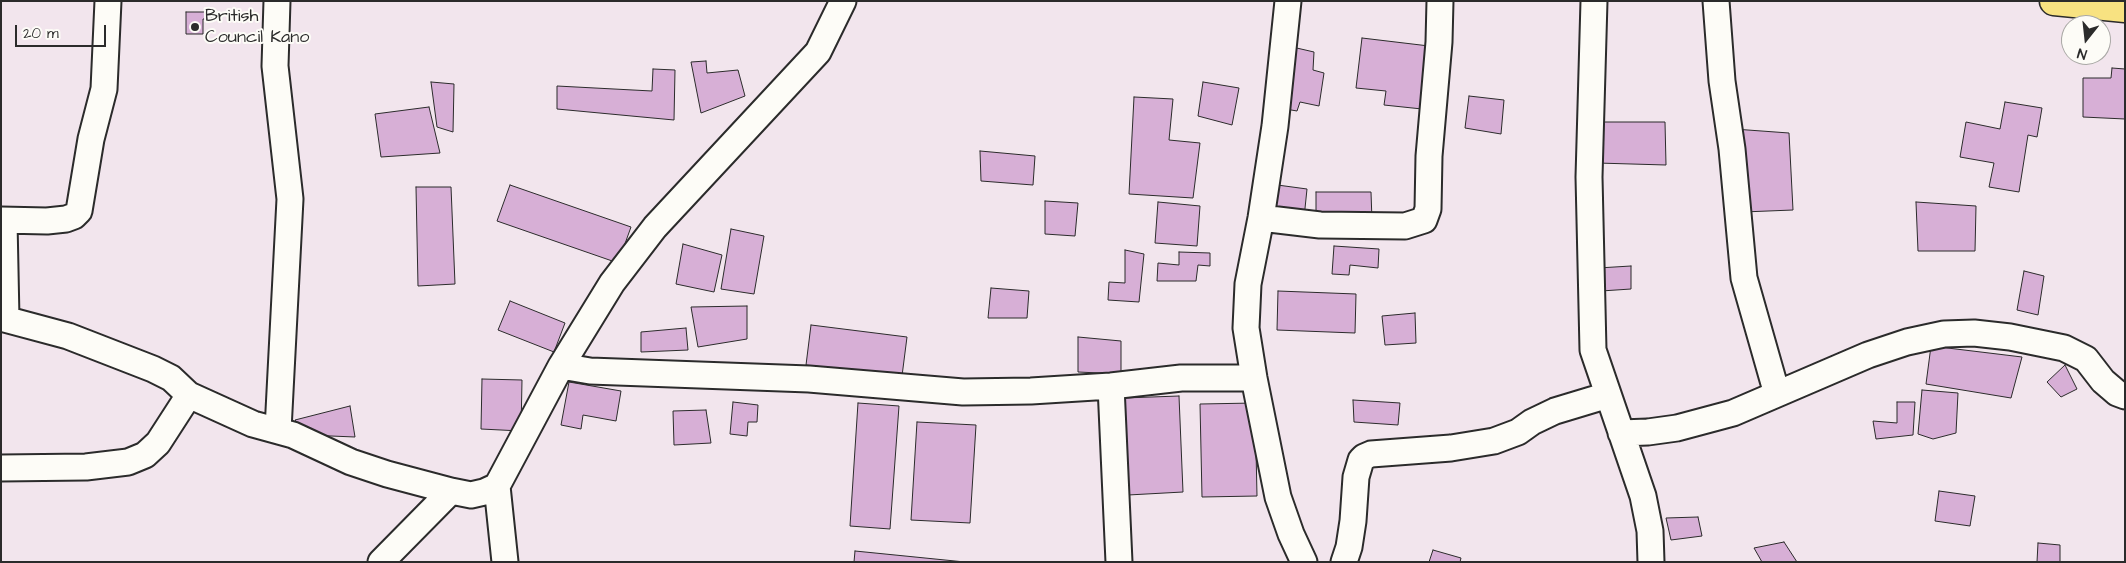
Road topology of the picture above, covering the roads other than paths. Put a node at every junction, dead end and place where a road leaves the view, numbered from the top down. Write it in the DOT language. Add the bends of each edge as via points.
graph roads {
  1 [pos="108,1"];
  2 [pos="277,1"];
  3 [pos="843,1"];
  4 [pos="1288,1"];
  5 [pos="1440,1"];
  6 [pos="1594,1"];
  7 [pos="1716,1"];
  8 [pos="2054,1"];
  9 [pos="2125,8"];
  10 [pos="1261,218"];
  11 [pos="2,220"];
  12 [pos="4,319"];
  13 [pos="561,366"];
  14 [pos="1254,378"];
  15 [pos="1111,386"];
  16 [pos="1777,394"];
  17 [pos="189,395"];
  18 [pos="1608,395"];
  19 [pos="2125,396"];
  20 [pos="278,430"];
  21 [pos="1621,433"];
  22 [pos="1,468"];
  23 [pos="496,486"];
  24 [pos="451,491"];
  25 [pos="381,562"];
  26 [pos="505,562"];
  27 [pos="1119,562"];
  28 [pos="1304,562"];
  29 [pos="1344,562"];
  30 [pos="1651,562"];
  1 -- 11 [label="street" via="104,89 79,211 66,219"];
  2 -- 20 [label="street" via="275,66 290,199"];
  3 -- 13 [label="street" via="818,52 655,227 612,283"];
  4 -- 10 [label="street" via="1275,126"];
  5 -- 10 [label="street" via="1428,209 1424,220 1405,226 1320,225"];
  6 -- 18 [label="street" via="1589,177 1591,288 1594,350"];
  7 -- 16 [label="street" via="1744,278"];
  8 -- 9 [label="main road"];
  10 -- 14 [label="street" via="1248,284 1246,328"];
  11 -- 12 [label="street"];
  12 -- 17 [label="street" via="68,336 153,369 171,378"];
  13 -- 15 [label="street" via="590,371 809,379 963,392"];
  13 -- 23 [label="street"];
  14 -- 15 [label="street" via="1181,378"];
  14 -- 28 [label="street" via="1278,497"];
  15 -- 27 [label="street"];
  16 -- 19 [label="street" via="1907,342 1944,334 1974,333 2064,348 2086,359 2103,381"];
  16 -- 21 [label="street" via="1733,413 1677,428"];
  17 -- 20 [label="street" via="253,424"];
  17 -- 22 [label="street" via="158,443 128,462"];
  18 -- 21 [label="street"];
  18 -- 29 [label="street" via="1554,411 1494,442 1364,456 1356,477 1350,538"];
  20 -- 24 [label="street" via="351,462"];
  21 -- 30 [label="street" via="1643,496 1650,531"];
  23 -- 24 [label="street" via="471,495"];
  23 -- 26 [label="street"];
  24 -- 25 [label="street"];
}
